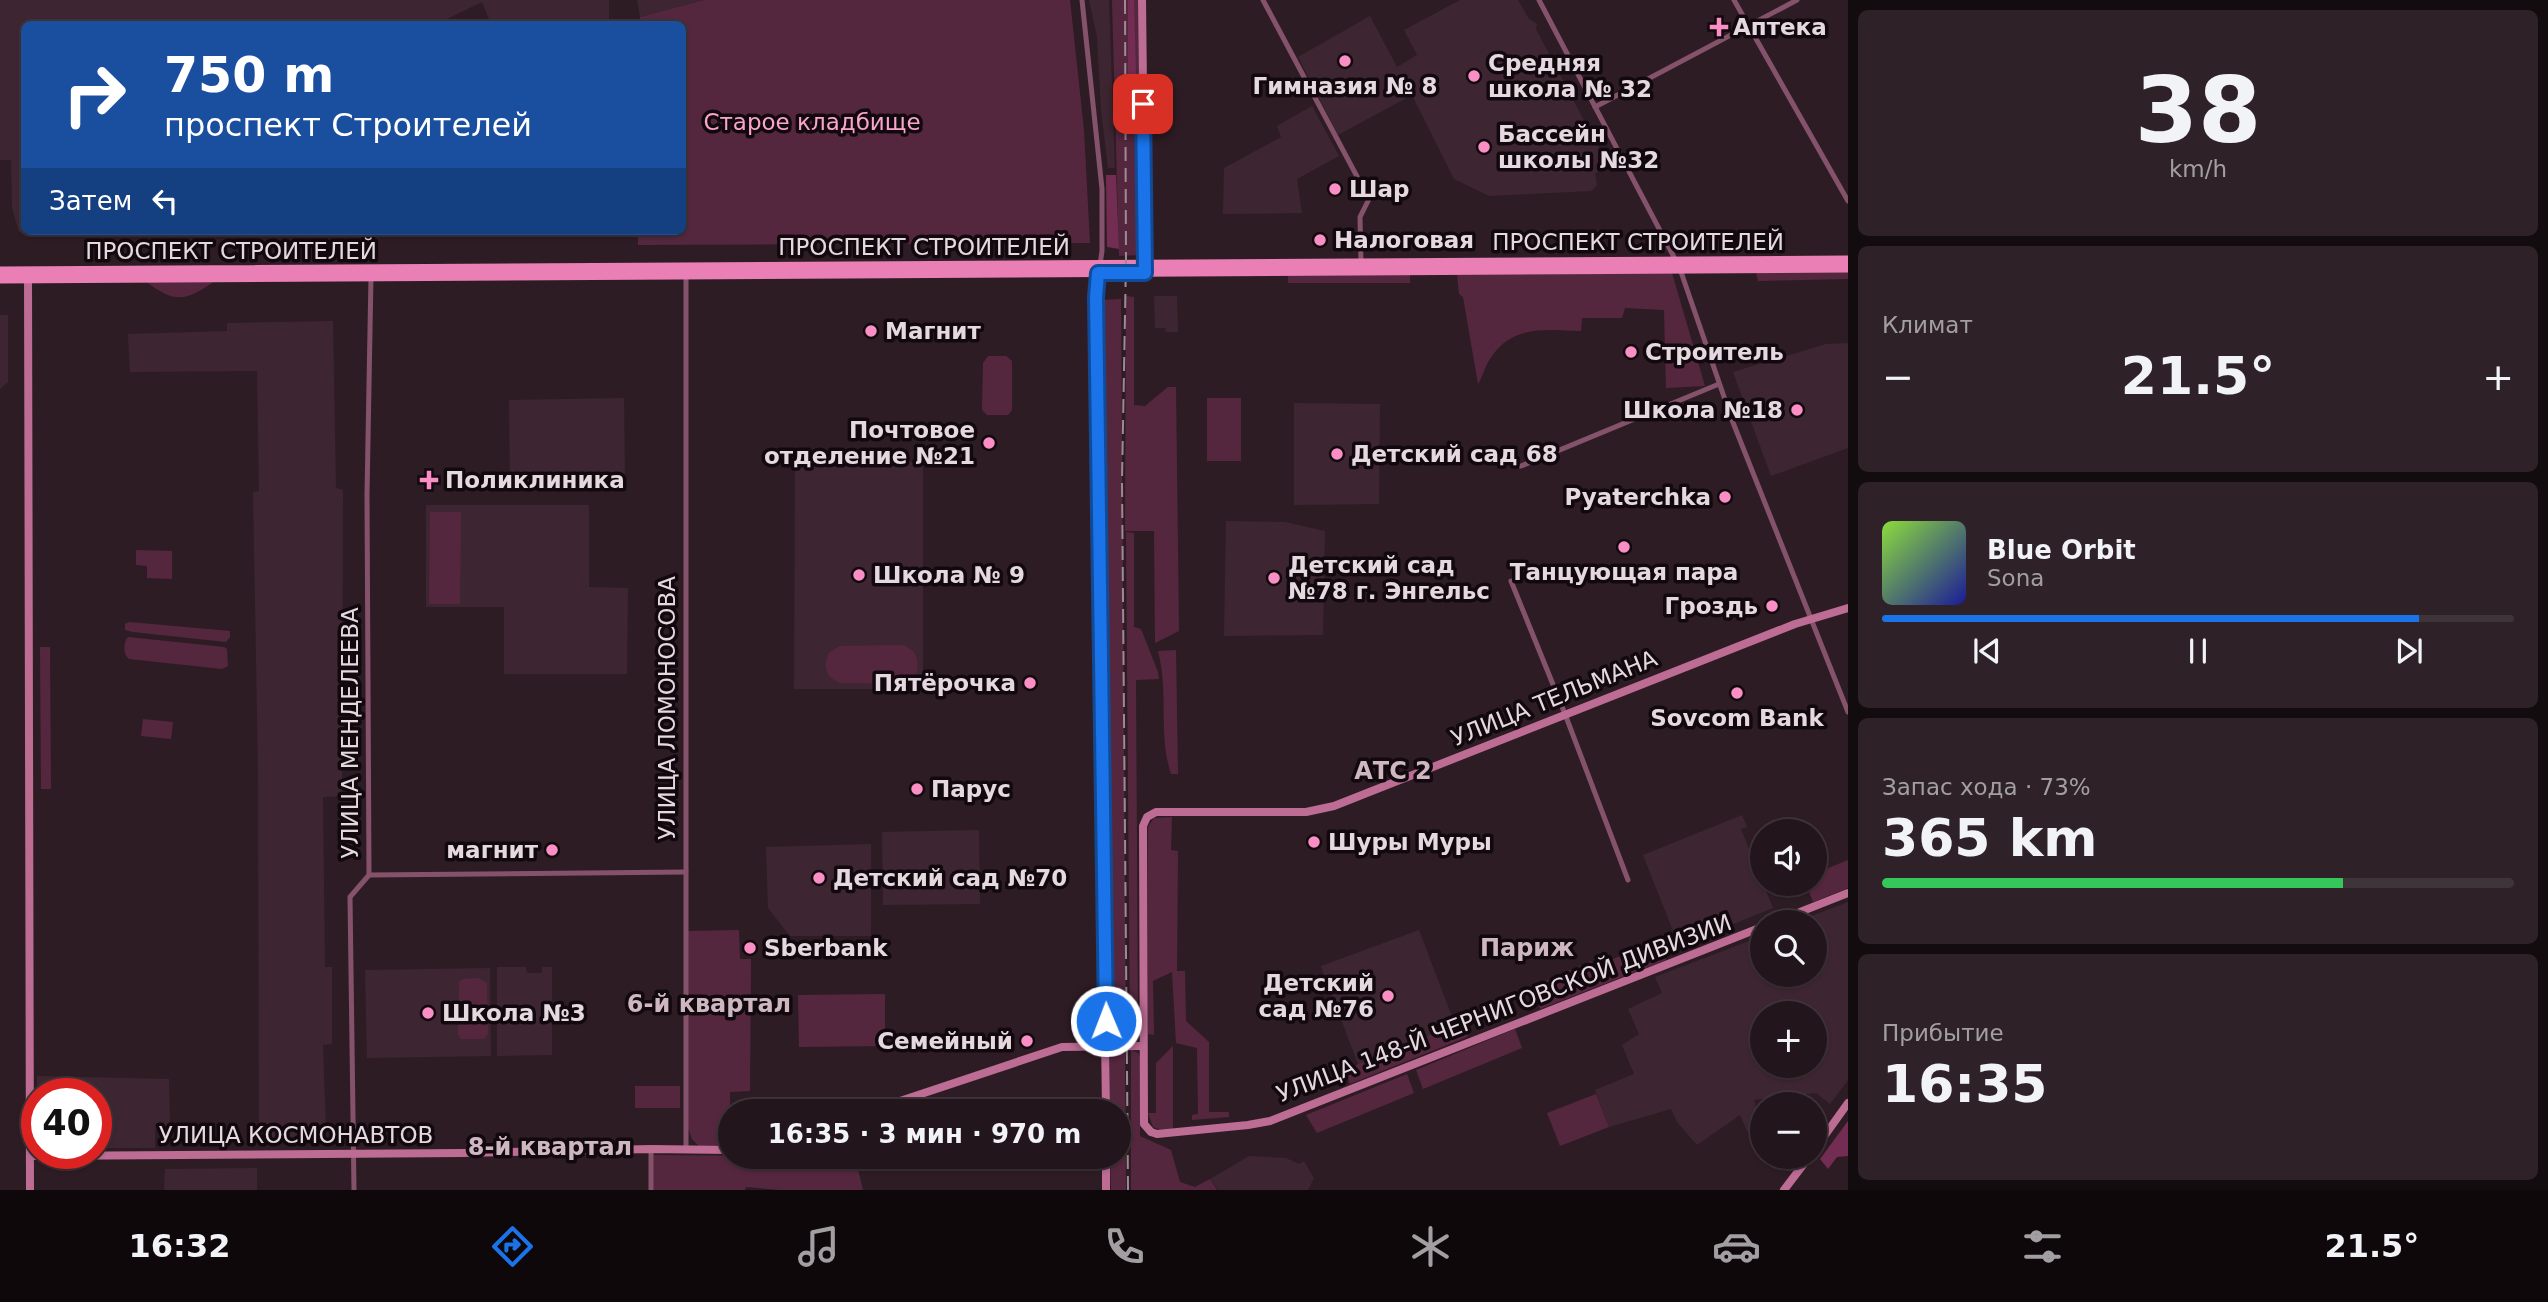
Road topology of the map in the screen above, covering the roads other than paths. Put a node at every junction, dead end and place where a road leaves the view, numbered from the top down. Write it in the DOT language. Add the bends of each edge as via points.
graph roads {
  1 [pos="1082,0"];
  2 [pos="1142,0"];
  3 [pos="1263,0"];
  4 [pos="1539,0"];
  5 [pos="1734,0"];
  6 [pos="1797,0"];
  7 [pos="1747,26"];
  8 [pos="1595,107"];
  9 [pos="1848,201"];
  10 [pos="1848,260"];
  11 [pos="1361,263"];
  12 [pos="1678,265"];
  13 [pos="1848,268"];
  14 [pos="1099,269"];
  15 [pos="1145,269"];
  16 [pos="0,271"];
  17 [pos="686,272"];
  18 [pos="371,274"];
  19 [pos="28,275"];
  20 [pos="0,279"];
  21 [pos="1719,384"];
  22 [pos="1521,466"];
  23 [pos="1511,581"];
  24 [pos="1848,608"];
  25 [pos="1811,620"];
  26 [pos="1848,712"];
  27 [pos="1565,714"];
  28 [pos="686,872"];
  29 [pos="369,875"];
  30 [pos="1628,880"];
  31 [pos="1848,893"];
  32 [pos="1805,910"];
  33 [pos="1750,932"];
  34 [pos="1106,1046"];
  35 [pos="1143,1046"];
  36 [pos="30,1078"];
  37 [pos="906,1099"];
  38 [pos="1106,1099"];
  39 [pos="1848,1103"];
  40 [pos="1827,1132"];
  41 [pos="651,1149"];
  42 [pos="686,1149"];
  43 [pos="718,1150"];
  44 [pos="353,1153"];
  45 [pos="112,1155"];
  46 [pos="30,1169"];
  47 [pos="1106,1169"];
  48 [pos="1800,1169"];
  49 [pos="30,1190"];
  50 [pos="354,1190"];
  51 [pos="651,1190"];
  52 [pos="1106,1190"];
  53 [pos="1784,1190"];
  1 -- 14 [label="street" via="1102,189"];
  2 -- 15 [label="street"];
  3 -- 11 [label="street" via="1369,199 1360,218"];
  4 -- 8 [label="street"];
  5 -- 7 [label="street"];
  6 -- 7 [label="street"];
  7 -- 8 [label="street"];
  7 -- 9 [label="street"];
  8 -- 12 [label="street"];
  10 -- 12 [label="main road, ПРОСПЕКТ СТРОИТЕЛЕЙ"];
  11 -- 12 [label="main road, ПРОСПЕКТ СТРОИТЕЛЕЙ"];
  11 -- 15 [label="main road, ПРОСПЕКТ СТРОИТЕЛЕЙ"];
  12 -- 13 [label="main road, ПРОСПЕКТ СТРОИТЕЛЕЙ"];
  12 -- 15 [label="main road, ПРОСПЕКТ СТРОИТЕЛЕЙ"];
  12 -- 21 [label="street"];
  14 -- 15 [label="main road, ПРОСПЕКТ СТРОИТЕЛЕЙ"];
  14 -- 17 [label="main road, ПРОСПЕКТ СТРОИТЕЛЕЙ"];
  14 -- 34 [label="street"];
  16 -- 19 [label="main road, ПРОСПЕКТ СТРОИТЕЛЕЙ"];
  17 -- 18 [label="main road, ПРОСПЕКТ СТРОИТЕЛЕЙ"];
  17 -- 28 [label="street, УЛИЦА ЛОМОНОСОВА"];
  18 -- 19 [label="main road, ПРОСПЕКТ СТРОИТЕЛЕЙ"];
  18 -- 29 [label="street, УЛИЦА МЕНДЕЛЕЕВА"];
  19 -- 20 [label="main road, ПРОСПЕКТ СТРОИТЕЛЕЙ"];
  19 -- 36 [label="street"];
  21 -- 22 [label="street"];
  21 -- 25 [label="street"];
  23 -- 27 [label="street"];
  24 -- 25 [label="street, УЛИЦА ТЕЛЬМАНА"];
  25 -- 26 [label="street"];
  25 -- 27 [label="street, УЛИЦА ТЕЛЬМАНА"];
  27 -- 30 [label="street"];
  27 -- 35 [label="street, УЛИЦА ТЕЛЬМАНА" via="1334,806 1306,812 1156,812 1147,817 1143,826"];
  28 -- 29 [label="street"];
  28 -- 42 [label="street, УЛИЦА ЛОМОНОСОВА"];
  29 -- 44 [label="street, УЛИЦА МЕНДЕЛЕЕВА" via="351,897"];
  31 -- 32 [label="street"];
  33 -- 35 [label="street, УЛИЦА 148-Й ЧЕРНИГОВСКОЙ ДИВИЗИИ" via="1270,1121 1157,1134 1147,1128 1143,1118"];
  34 -- 35 [label="street"];
  34 -- 37 [label="street" via="1062,1047"];
  34 -- 38 [label="street"];
  39 -- 40 [label="street"];
  41 -- 42 [label="street, УЛИЦА КОСМОНАВТОВ"];
  41 -- 44 [label="street, УЛИЦА КОСМОНАВТОВ"];
  41 -- 51 [label="street"];
  42 -- 43 [label="street, УЛИЦА КОСМОНАВТОВ"];
  44 -- 45 [label="street, УЛИЦА КОСМОНАВТОВ"];
  44 -- 50 [label="street, УЛИЦА МЕНДЕЛЕЕВА"];
  46 -- 49 [label="street"];
  47 -- 52 [label="street"];
  48 -- 53 [label="street"];
}
